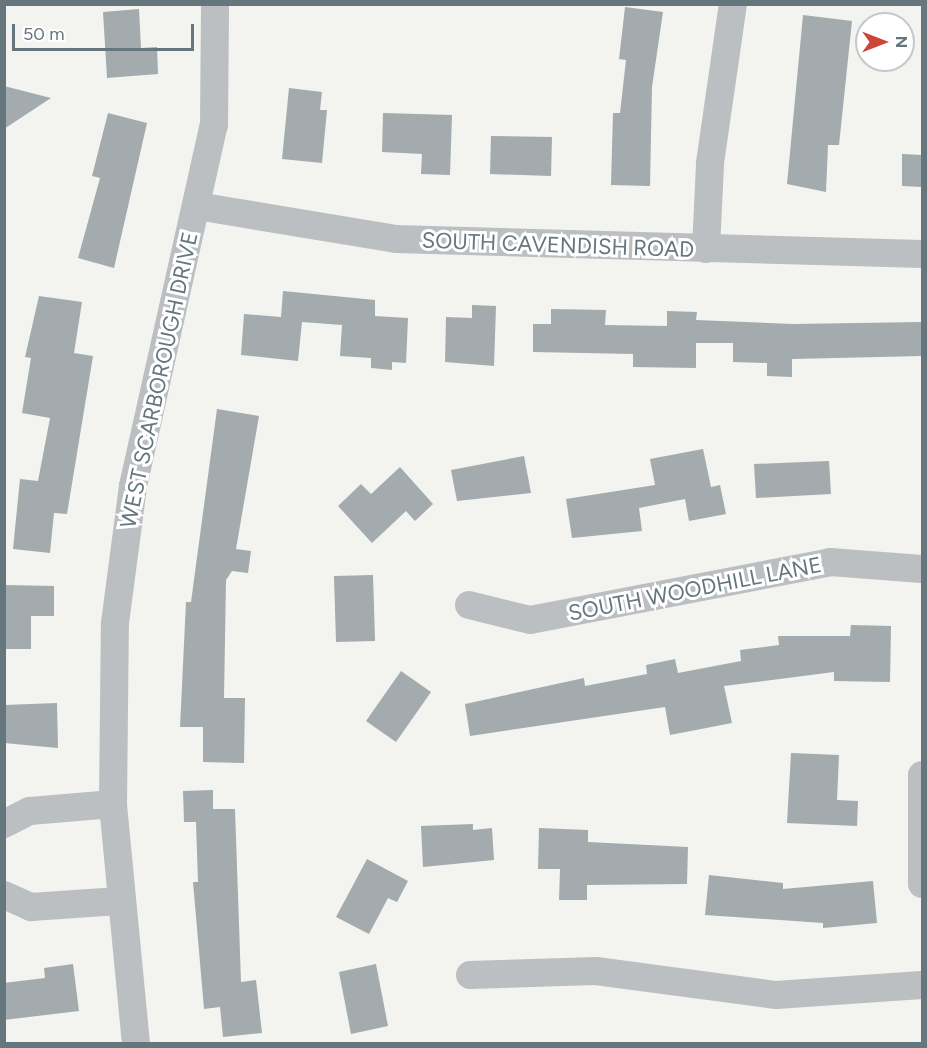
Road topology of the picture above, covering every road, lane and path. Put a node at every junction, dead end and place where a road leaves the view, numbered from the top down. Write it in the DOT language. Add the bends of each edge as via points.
graph roads {
  1 [pos="215,4"];
  2 [pos="733,4"];
  3 [pos="196,206"];
  4 [pos="706,249"];
  5 [pos="922,254"];
  6 [pos="922,569"];
  7 [pos="470,605"];
  8 [pos="922,775"];
  9 [pos="112,804"];
  10 [pos="4,824"];
  11 [pos="922,884"];
  12 [pos="4,895"];
  13 [pos="119,901"];
  14 [pos="470,975"];
  15 [pos="922,985"];
  16 [pos="136,1044"];
  1 -- 3 [label="street, WEST SCARBOROUGH DRIVE" via="214,125"];
  2 -- 4 [label="street" via="710,163"];
  3 -- 4 [label="street, SOUTH CAVENDISH ROAD" via="396,239"];
  3 -- 9 [label="street, WEST SCARBOROUGH DRIVE" via="126,526 115,623"];
  4 -- 5 [label="street, SOUTH CAVENDISH ROAD"];
  6 -- 7 [label="street, SOUTH WOODHILL LANE" via="830,562 530,620"];
  8 -- 11 [label="street"];
  9 -- 10 [label="street" via="30,811"];
  9 -- 13 [label="street, WEST SCARBOROUGH DRIVE"];
  12 -- 13 [label="street" via="31,908"];
  13 -- 16 [label="street, WEST SCARBOROUGH DRIVE"];
  14 -- 15 [label="street" via="596,971 776,995"];
}
